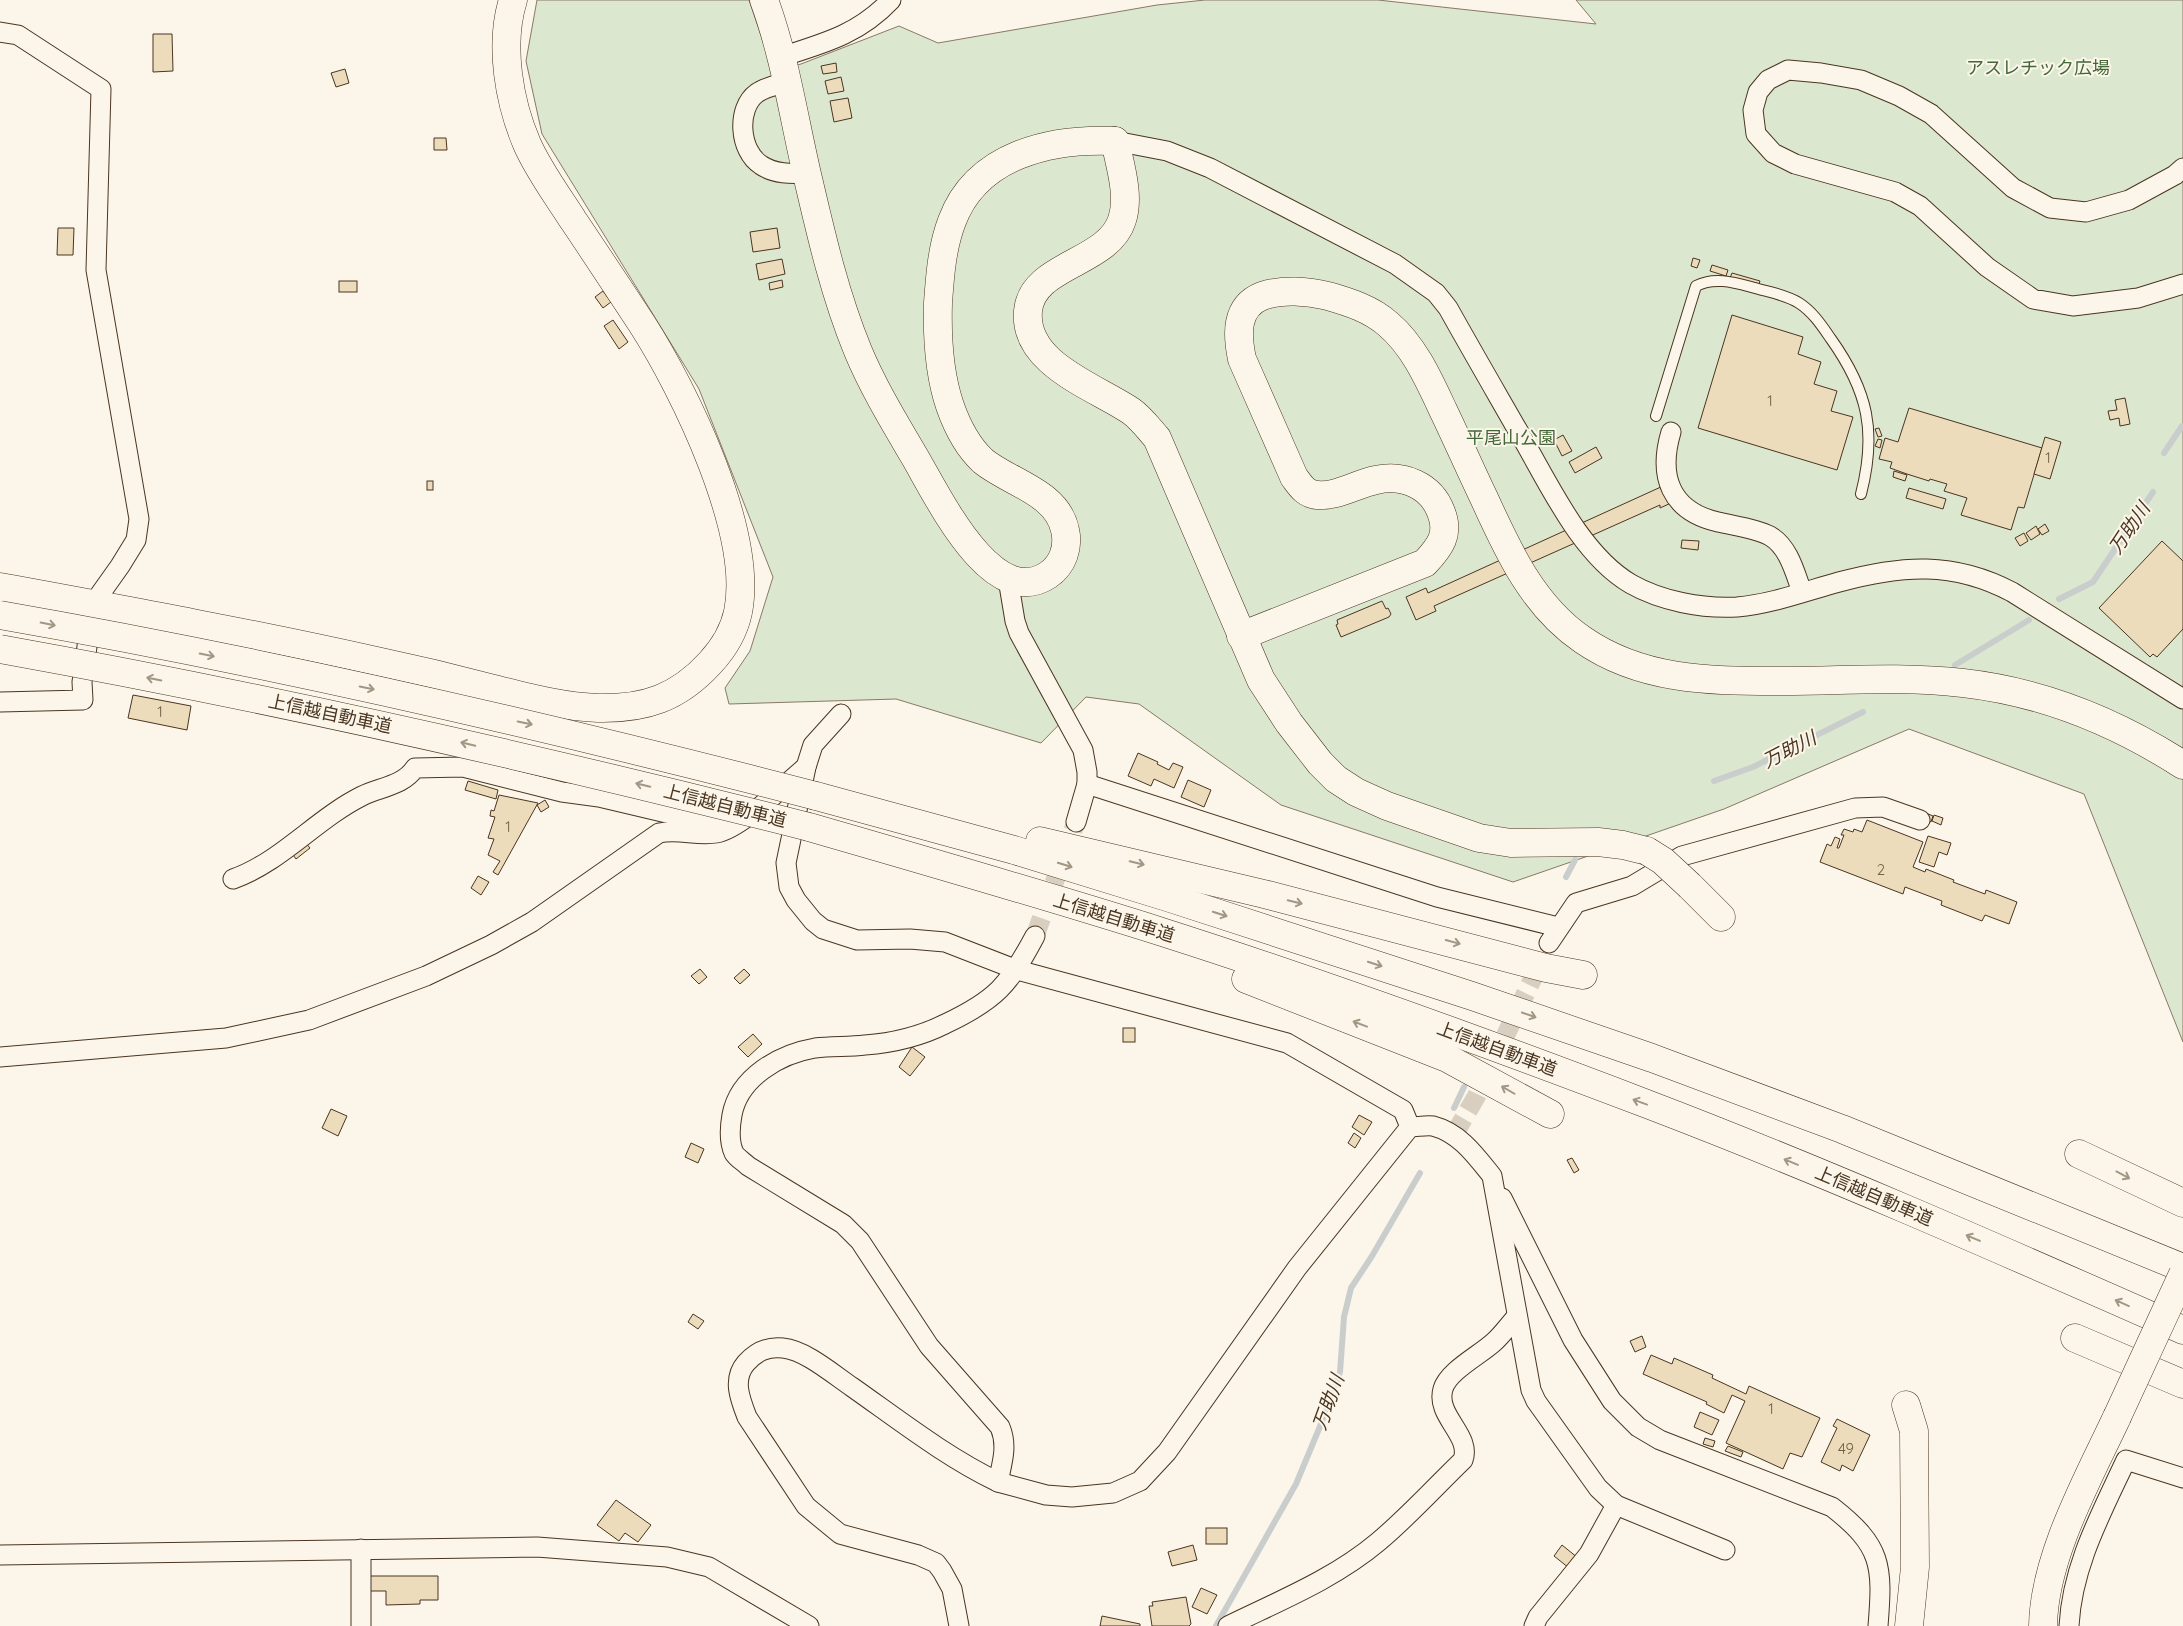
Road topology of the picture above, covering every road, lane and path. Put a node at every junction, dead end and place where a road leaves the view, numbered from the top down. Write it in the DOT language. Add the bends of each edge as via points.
graph roads {
  1 [pos="513,0"];
  2 [pos="764,0"];
  3 [pos="891,0"];
  4 [pos="0,32"];
  5 [pos="784,70"];
  6 [pos="1115,142"];
  7 [pos="2183,168"];
  8 [pos="806,172"];
  9 [pos="2183,284"];
  10 [pos="1656,416"];
  11 [pos="1671,432"];
  12 [pos="1860,494"];
  13 [pos="1008,579"];
  14 [pos="0,587"];
  15 [pos="1802,592"];
  16 [pos="93,604"];
  17 [pos="0,615"];
  18 [pos="1241,636"];
  19 [pos="0,649"];
  20 [pos="2183,699"];
  21 [pos="0,702"];
  22 [pos="841,714"];
  23 [pos="2183,765"];
  24 [pos="806,767"];
  25 [pos="1087,784"];
  26 [pos="816,796"];
  27 [pos="1920,820"];
  28 [pos="1076,822"];
  29 [pos="729,828"];
  30 [pos="233,879"];
  31 [pos="1002,883"];
  32 [pos="1721,917"];
  33 [pos="1558,927"];
  34 [pos="1035,936"];
  35 [pos="1549,944"];
  36 [pos="1017,970"];
  37 [pos="1583,975"];
  38 [pos="0,1057"];
  39 [pos="1550,1114"];
  40 [pos="1410,1127"];
  41 [pos="2079,1154"];
  42 [pos="1492,1176"];
  43 [pos="2183,1203"];
  44 [pos="2183,1268"];
  45 [pos="2183,1274"];
  46 [pos="1517,1316"];
  47 [pos="2183,1330"];
  48 [pos="2075,1338"];
  49 [pos="2183,1384"];
  50 [pos="1906,1405"];
  51 [pos="2183,1478"];
  52 [pos="998,1482"];
  53 [pos="1616,1505"];
  54 [pos="361,1549"];
  55 [pos="1726,1550"];
  56 [pos="0,1554"];
  57 [pos="361,1626"];
  58 [pos="809,1626"];
  59 [pos="959,1626"];
  60 [pos="1228,1626"];
  61 [pos="1534,1626"];
  62 [pos="1878,1626"];
  63 [pos="1909,1626"];
  64 [pos="2044,1626"];
  65 [pos="2069,1626"];
  1 -- 16 [label="main road" via="508,26 508,70 527,143 548,181 661,354 693,422 729,513 741,577 738,612 726,643 704,670 665,698 636,706 598,708 544,701 328,650"];
  2 -- 5 [label="main road"];
  3 -- 5 [label="street" via="848,34"];
  4 -- 16 [label="street" via="18,35 102,89 96,270 139,519 136,540"];
  5 -- 8 [label="main road"];
  5 -- 8 [label="street" via="750,99 743,118 744,136 750,153 760,165 782,173"];
  6 -- 13 [label="main road" via="1053,144 1012,157 977,182 963,199 946,240 938,314 941,365 950,407 967,442 980,458 1008,479 1047,500 1057,510 1066,533 1063,558 1057,568 1030,582"];
  6 -- 15 [label="street" via="1167,151 1210,168 1395,264 1436,293 1448,308 1570,522 1611,569 1630,583 1661,596 1707,606 1766,603"];
  6 -- 18 [label="main road" via="1124,190 1123,219 1118,230 1100,248 1046,279 1037,288 1031,298 1028,323 1038,347 1047,358 1132,412 1158,438"];
  7 -- 9 [label="street" via="2129,200 2086,212 2050,208 2013,188 1930,114 1861,80 1788,70 1768,80 1758,92 1753,110 1756,134 1773,154 1795,164 1895,192 1920,206 1987,267 2033,299 2073,306 2138,298"];
  8 -- 13 [label="main road" via="847,324 871,380 958,530 986,564"];
  10 -- 12 [label="lane" via="1696,286 1707,280 1735,283 1798,302 1813,313 1849,364 1858,385 1867,413 1868,440 1867,470"];
  11 -- 15 [label="street" via="1665,450 1666,474 1675,496 1692,514 1771,536 1787,552"];
  13 -- 25 [label="street" via="1019,633 1083,750"];
  14 -- 16 [label="main road"];
  15 -- 20 [label="street" via="1890,570 1934,568 1974,576 2012,592"];
  16 -- 21 [label="street" via="82,682 83,700"];
  17 -- 26 [label="main road, 上信越自動車道, one-way, bridge" via="273,668 525,723"];
  18 -- 23 [label="main road" via="1425,563 1442,542 1443,517 1437,502 1428,490 1414,482 1396,478 1377,479 1340,492 1314,495 1303,490 1294,477 1242,359 1238,327 1241,315 1259,297 1275,293 1318,294 1373,313 1402,339 1428,377 1522,576 1550,612 1593,647 1655,673 1698,679 1892,680 1961,683 2009,690 2106,722 2138,737"];
  18 -- 32 [label="main road, bridge" via="1261,680 1289,723 1336,779 1356,792 1479,838 1511,843 1598,842 1647,852 1663,861"];
  31 -- 19 [label="main road, 上信越自動車道, one-way, bridge" via="668,791 400,728"];
  22 -- 24 [label="street" via="813,745"];
  24 -- 29 [label="street"];
  24 -- 36 [label="street" via="786,875 796,900 812,921 822,929 857,940 945,942"];
  25 -- 28 [label="street"];
  25 -- 33 [label="street" via="1437,897"];
  26 -- 37 [label="main road, one-way" via="1064,846"];
  26 -- 44 [label="main road, 上信越自動車道, one-way" via="1014,850 1158,894 1490,1002 1842,1129"];
  27 -- 33 [label="street" via="1883,807 1855,808 1682,856 1632,886 1576,903"];
  29 -- 30 [label="street" via="463,767 415,768 409,776 340,809 253,872"];
  29 -- 38 [label="street" via="706,834 659,833 532,922 491,945 426,976 309,1020 226,1038"];
  39 -- 31 [label="main road, one-way" via="1447,1058"];
  47 -- 31 [label="main road, 上信越自動車道, one-way" via="1835,1179 1649,1105 1314,983"];
  33 -- 35 [label="street"];
  34 -- 36 [label="street"];
  36 -- 40 [label="street" via="1287,1043 1403,1110"];
  36 -- 52 [label="street" via="982,1006 944,1025 912,1037 866,1045 816,1048 771,1064 756,1074 734,1102 730,1135 734,1153 748,1166 843,1224 860,1241 929,1346 1000,1427 1005,1449"];
  40 -- 42 [label="street" via="1432,1126 1454,1135"];
  40 -- 52 [label="street" via="1297,1268 1167,1452 1140,1481 1113,1493 1072,1497 1046,1495"];
  41 -- 43 [label="main road, one-way"];
  42 -- 46 [label="street"];
  42 -- 62 [label="street" via="1573,1340 1612,1401 1638,1427 1660,1440 1832,1507 1854,1524 1870,1543 1878,1566 1881,1588"];
  45 -- 64 [label="main road, bridge" via="2055,1558 2044,1608"];
  46 -- 53 [label="street" via="1536,1401 1598,1488"];
  46 -- 60 [label="street" via="1495,1342 1451,1376 1443,1388 1444,1408 1465,1446 1463,1460 1378,1542 1358,1557 1282,1601"];
  48 -- 49 [label="main road"];
  50 -- 63 [label="main road" via="1914,1431 1915,1567"];
  51 -- 65 [label="street" via="2126,1460 2076,1574"];
  52 -- 59 [label="street" via="970,1469 796,1351 768,1348 755,1353 738,1379 746,1417 806,1506 840,1534 936,1563 952,1589"];
  53 -- 55 [label="street"];
  53 -- 61 [label="street" via="1589,1554"];
  54 -- 56 [label="street"];
  54 -- 57 [label="street"];
  54 -- 58 [label="street" via="537,1547 667,1557 709,1567"];
}
